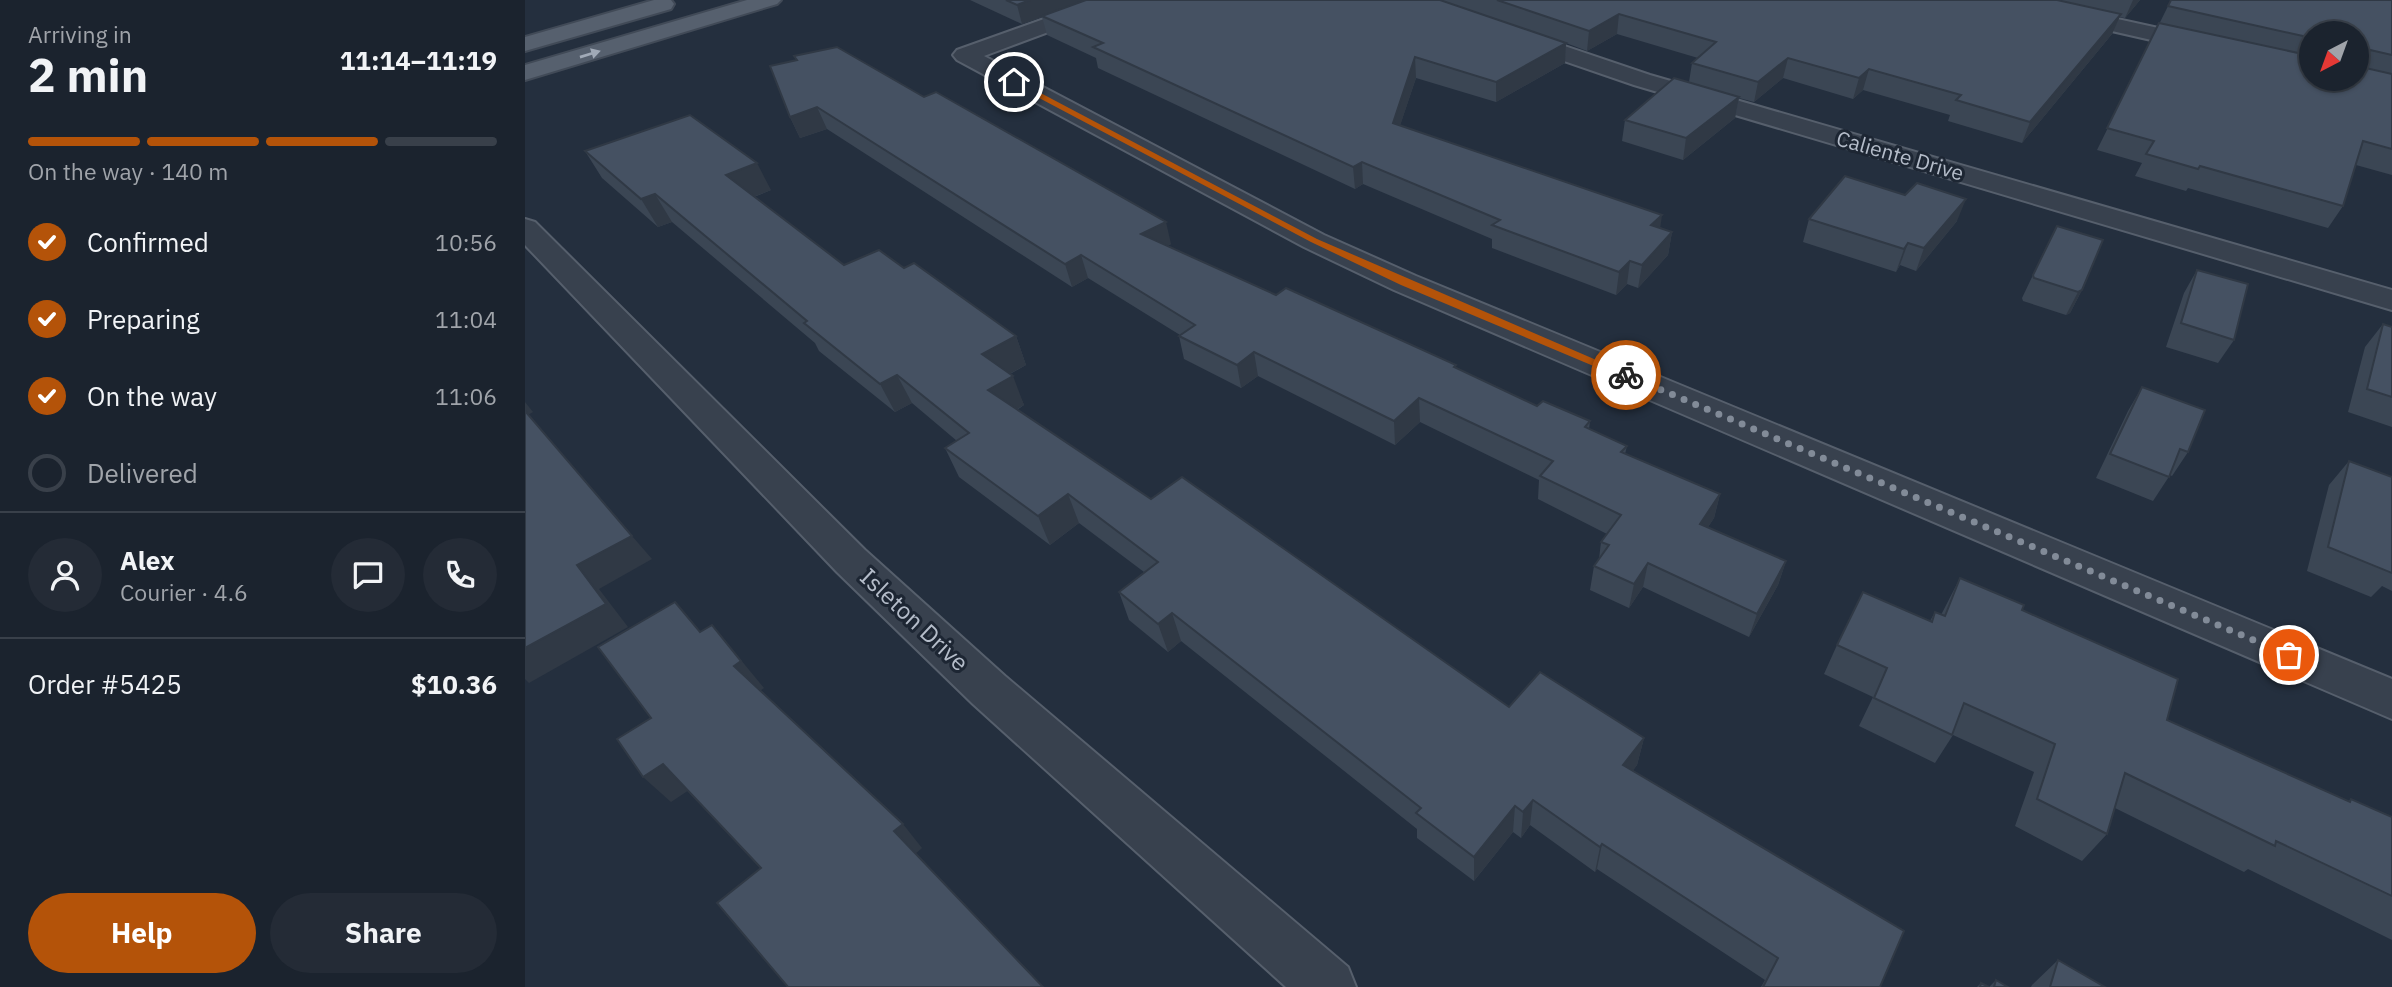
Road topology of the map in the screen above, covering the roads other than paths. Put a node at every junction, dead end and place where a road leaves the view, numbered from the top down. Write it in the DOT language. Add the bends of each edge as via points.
graph roads {
  1 [pos="679,0"];
  2 [pos="770,0"];
  3 [pos="1117,0"];
  4 [pos="2002,0"];
  5 [pos="1487,26"];
  6 [pos="525,44"];
  7 [pos="2231,51"];
  8 [pos="525,73"];
  9 [pos="525,228"];
  10 [pos="2392,300"];
  11 [pos="2392,699"];
  12 [pos="1328,987"];
  1 -- 6 [label="main road"];
  8 -- 2 [label="main road, one-way"];
  3 -- 11 [label="street" via="965,55 1302,235 1405,283"];
  4 -- 7 [label="street"];
  5 -- 10 [label="street, Caliente Drive" via="1642,80"];
  9 -- 12 [label="street, Isleton Drive" via="860,570 989,690"];
}
